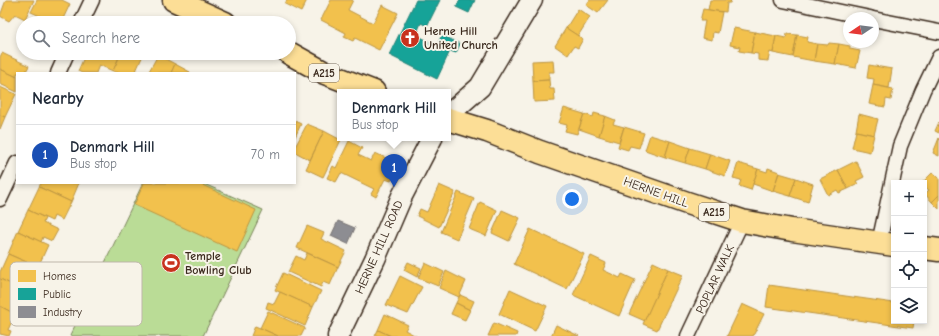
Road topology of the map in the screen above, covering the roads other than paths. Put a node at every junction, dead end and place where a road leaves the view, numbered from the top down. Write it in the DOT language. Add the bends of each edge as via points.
graph roads {
  1 [pos="92,0"];
  2 [pos="174,0"];
  3 [pos="532,0"];
  4 [pos="783,0"];
  5 [pos="843,12"];
  6 [pos="84,16"];
  7 [pos="209,16"];
  8 [pos="879,20"];
  9 [pos="939,32"];
  10 [pos="296,57"];
  11 [pos="939,57"];
  12 [pos="64,60"];
  13 [pos="58,72"];
  14 [pos="366,89"];
  15 [pos="451,112"];
  16 [pos="451,120"];
  17 [pos="430,141"];
  18 [pos="16,165"];
  19 [pos="0,200"];
  20 [pos="742,221"];
  21 [pos="887,244"];
  22 [pos="927,248"];
  23 [pos="939,250"];
  24 [pos="338,336"];
  25 [pos="688,336"];
  1 -- 6 [label="street"];
  2 -- 7 [label="main road"];
  3 -- 15 [label="street" via="480,87"];
  4 -- 5 [label="street"];
  8 -- 9 [label="street"];
  10 -- 14 [label="main road, A215" via="325,73"];
  11 -- 21 [label="street" via="900,146"];
  12 -- 13 [label="street"];
  16 -- 20 [label="main road, HERNE HILL / A215"];
  17 -- 24 [label="street, HERNE HILL ROAD" via="402,196 375,260"];
  18 -- 19 [label="street"];
  20 -- 21 [label="main road, HERNE HILL / A215"];
  20 -- 25 [label="street, POPLAR WALK"];
  22 -- 23 [label="main road"];
}
